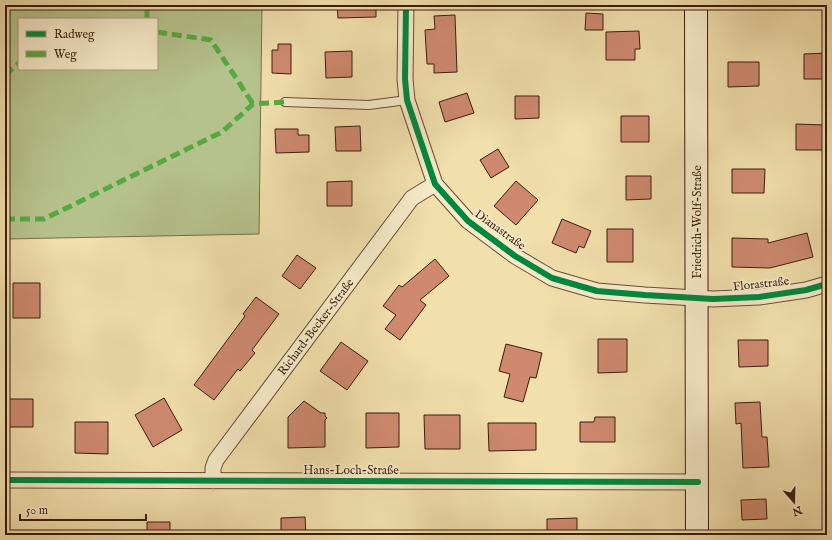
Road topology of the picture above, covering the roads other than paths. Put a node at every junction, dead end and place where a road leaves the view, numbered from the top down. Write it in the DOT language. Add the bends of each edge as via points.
graph roads {
  1 [pos="406,5"];
  2 [pos="696,5"];
  3 [pos="407,100"];
  4 [pos="285,102"];
  5 [pos="435,184"];
  6 [pos="827,284"];
  7 [pos="697,298"];
  8 [pos="5,480"];
  9 [pos="213,481"];
  10 [pos="698,482"];
  11 [pos="698,535"];
  1 -- 3 [label="street, Dianastraße"];
  2 -- 7 [label="street, Friedrich-Wolf-Straße"];
  3 -- 4 [label="lane" via="369,104"];
  3 -- 5 [label="street, Dianastraße"];
  5 -- 7 [label="street, Dianastraße" via="468,221 515,256 552,278 596,291"];
  5 -- 9 [label="street, Richard-Becker-Straße" via="412,198 220,454 213,468"];
  6 -- 7 [label="street, Florastraße" via="759,298"];
  7 -- 10 [label="street, Friedrich-Wolf-Straße"];
  8 -- 9 [label="street, Hans-Loch-Straße"];
  9 -- 10 [label="street, Hans-Loch-Straße"];
  10 -- 11 [label="street, Friedrich-Wolf-Straße"];
}
